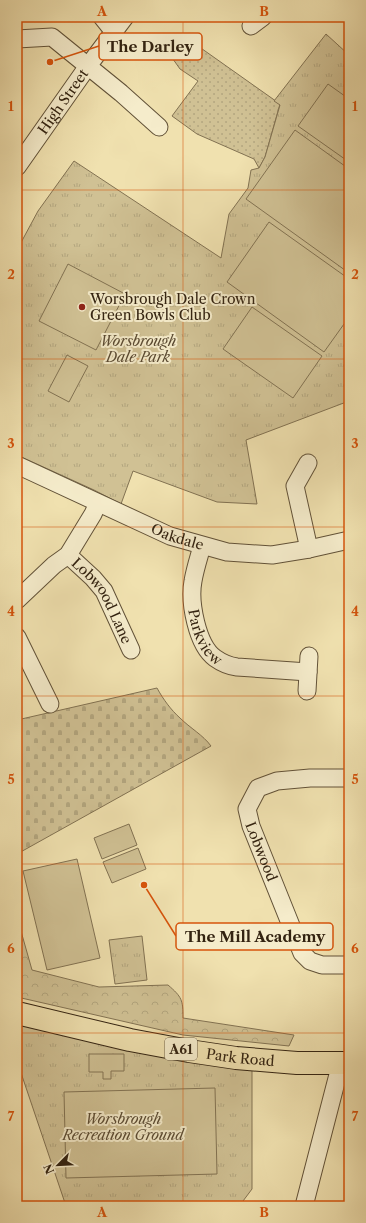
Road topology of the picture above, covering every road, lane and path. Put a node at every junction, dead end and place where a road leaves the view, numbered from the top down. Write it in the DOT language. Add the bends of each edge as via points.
graph roads {
  1 [pos="102,17"];
  2 [pos="120,23"];
  3 [pos="17,39"];
  4 [pos="88,66"];
  5 [pos="159,127"];
  6 [pos="20,156"];
  7 [pos="308,463"];
  8 [pos="17,466"];
  9 [pos="98,503"];
  10 [pos="349,540"];
  11 [pos="202,546"];
  12 [pos="309,549"];
  13 [pos="68,555"];
  14 [pos="17,600"];
  15 [pos="17,637"];
  16 [pos="131,650"];
  17 [pos="307,691"];
  18 [pos="50,704"];
  19 [pos="349,778"];
  20 [pos="349,965"];
  21 [pos="17,1013"];
  22 [pos="345,1063"];
  23 [pos="304,1206"];
  1 -- 2 [label="street" via="110,27"];
  2 -- 4 [label="street, High Street"];
  3 -- 4 [label="street" via="52,37"];
  4 -- 5 [label="street"];
  4 -- 6 [label="street, High Street"];
  7 -- 12 [label="street" via="295,486"];
  8 -- 9 [label="street, Oakdale"];
  9 -- 11 [label="street, Oakdale" via="170,536"];
  9 -- 13 [label="street"];
  10 -- 12 [label="street, Oakdale"];
  11 -- 12 [label="street, Oakdale" via="227,552 272,554"];
  11 -- 17 [label="street, Parkview" via="192,583 196,623 203,645 214,658 238,668 308,664"];
  13 -- 14 [label="street"];
  13 -- 16 [label="street, Lobwood Lane" via="104,592"];
  15 -- 18 [label="street"];
  19 -- 20 [label="street, Lobwood" via="277,781 258,788 247,809 251,826 302,953 310,962 322,965"];
  21 -- 22 [label="highway, Park Road / A61" via="189,1051 236,1058"];
  22 -- 23 [label="street"];
}
